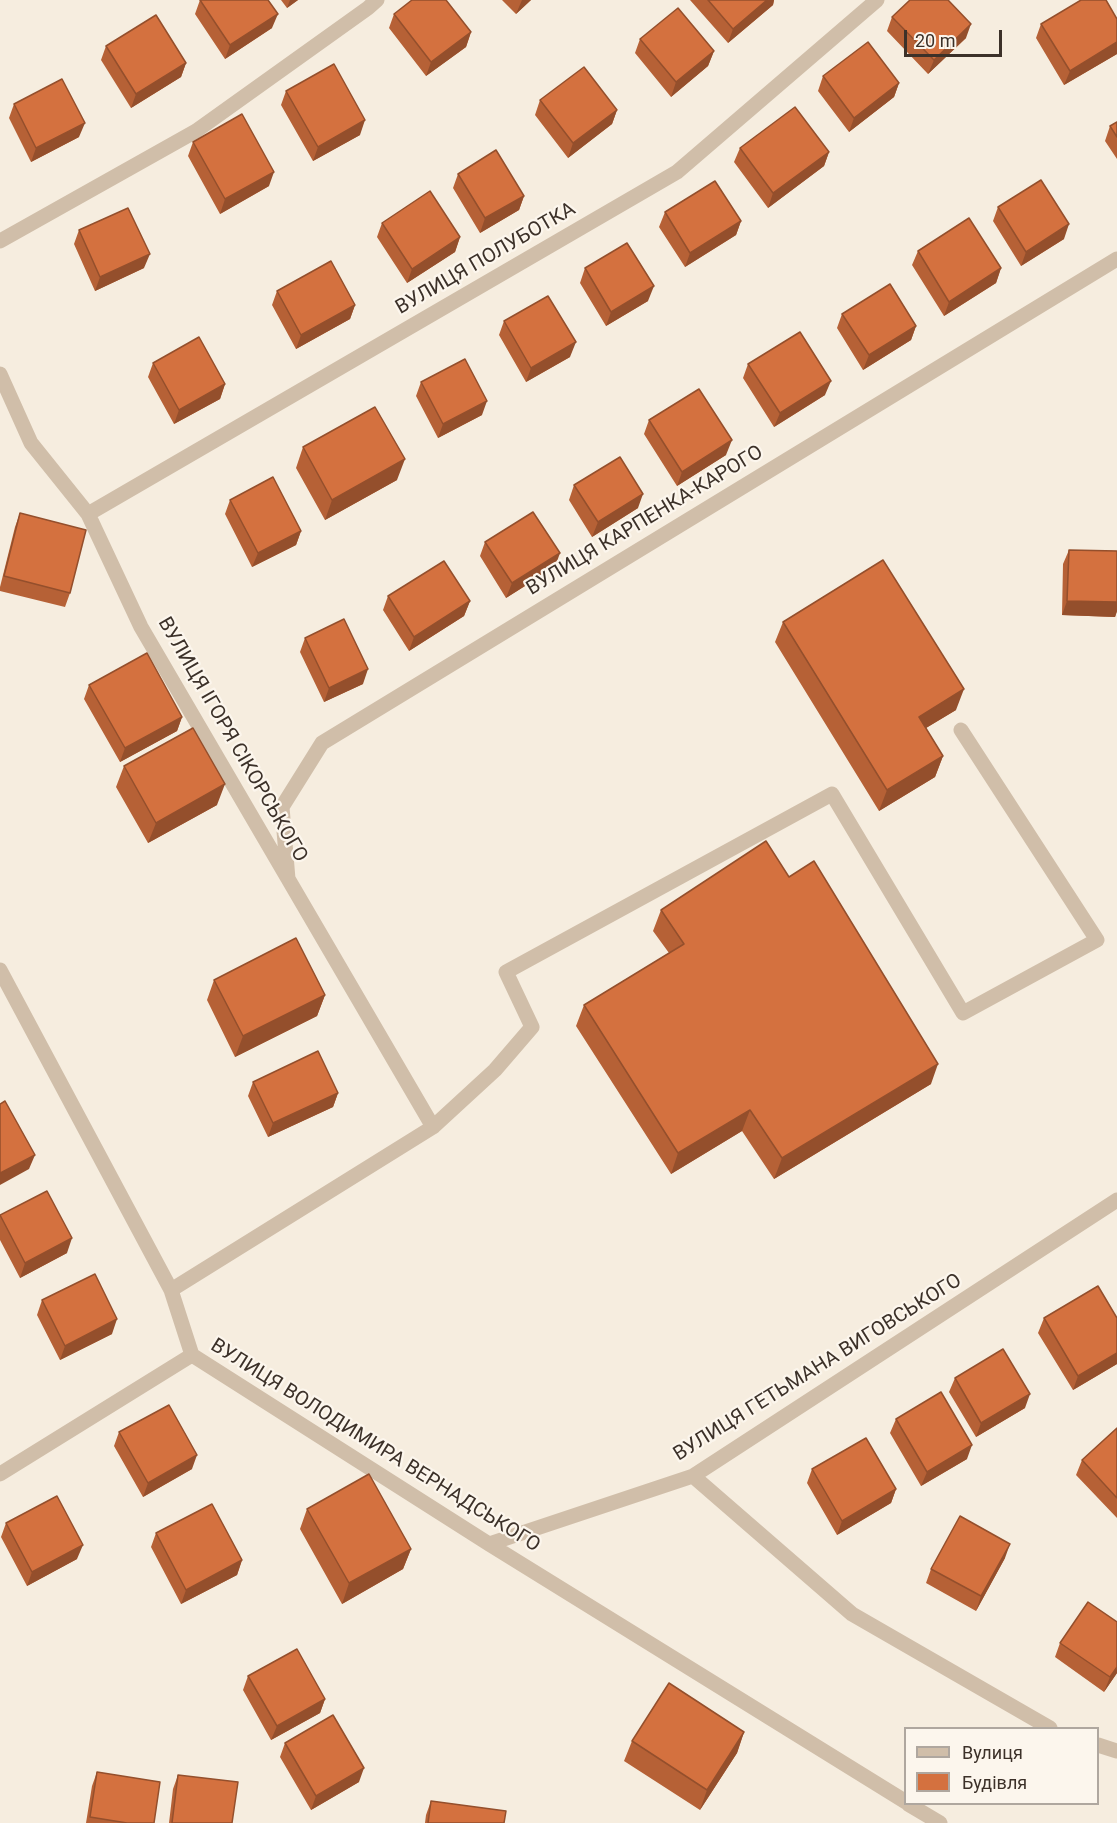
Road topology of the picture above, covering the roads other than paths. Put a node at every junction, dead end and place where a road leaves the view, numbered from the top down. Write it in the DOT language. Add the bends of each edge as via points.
graph roads {
  1 [pos="376,0"];
  2 [pos="877,0"];
  3 [pos="0,241"];
  4 [pos="1117,258"];
  5 [pos="0,374"];
  6 [pos="88,514"];
  7 [pos="961,730"];
  8 [pos="288,879"];
  9 [pos="0,970"];
  10 [pos="433,1127"];
  11 [pos="1117,1200"];
  12 [pos="171,1290"];
  13 [pos="192,1355"];
  14 [pos="0,1474"];
  15 [pos="693,1476"];
  16 [pos="489,1544"];
  17 [pos="1048,1727"];
  18 [pos="1099,1745"];
  19 [pos="1117,1751"];
  20 [pos="904,1801"];
  21 [pos="910,1805"];
  22 [pos="940,1823"];
  1 -- 3 [label="street" via="196,131"];
  2 -- 6 [label="street, ВУЛИЦЯ ПОЛУБОТКА" via="677,172"];
  4 -- 8 [label="street, ВУЛИЦЯ КАРПЕНКА-КАРОГО" via="322,743 282,807"];
  5 -- 6 [label="street, ВУЛИЦЯ ІГОРЯ СІКОРСЬКОГО" via="31,442"];
  6 -- 8 [label="street, ВУЛИЦЯ ІГОРЯ СІКОРСЬКОГО" via="141,627"];
  7 -- 10 [label="street" via="1097,940 963,1013 832,794 506,972 532,1027 495,1070"];
  8 -- 10 [label="street, ВУЛИЦЯ ІГОРЯ СІКОРСЬКОГО"];
  9 -- 12 [label="street, ВУЛИЦЯ ВОЛОДИМИРА ВЕРНАДСЬКОГО"];
  10 -- 12 [label="street"];
  11 -- 15 [label="street, ВУЛИЦЯ ГЕТЬМАНА ВИГОВСЬКОГО"];
  12 -- 13 [label="street, ВУЛИЦЯ ВОЛОДИМИРА ВЕРНАДСЬКОГО"];
  13 -- 14 [label="street"];
  13 -- 16 [label="street, ВУЛИЦЯ ВОЛОДИМИРА ВЕРНАДСЬКОГО"];
  15 -- 16 [label="street, ВУЛИЦЯ ГЕТЬМАНА ВИГОВСЬКОГО"];
  15 -- 17 [label="street" via="852,1614"];
  16 -- 20 [label="street, ВУЛИЦЯ ВОЛОДИМИРА ВЕРНАДСЬКОГО"];
  18 -- 19 [label="street"];
  21 -- 22 [label="street, ВУЛИЦЯ ВОЛОДИМИРА ВЕРНАДСЬКОГО"];
}
